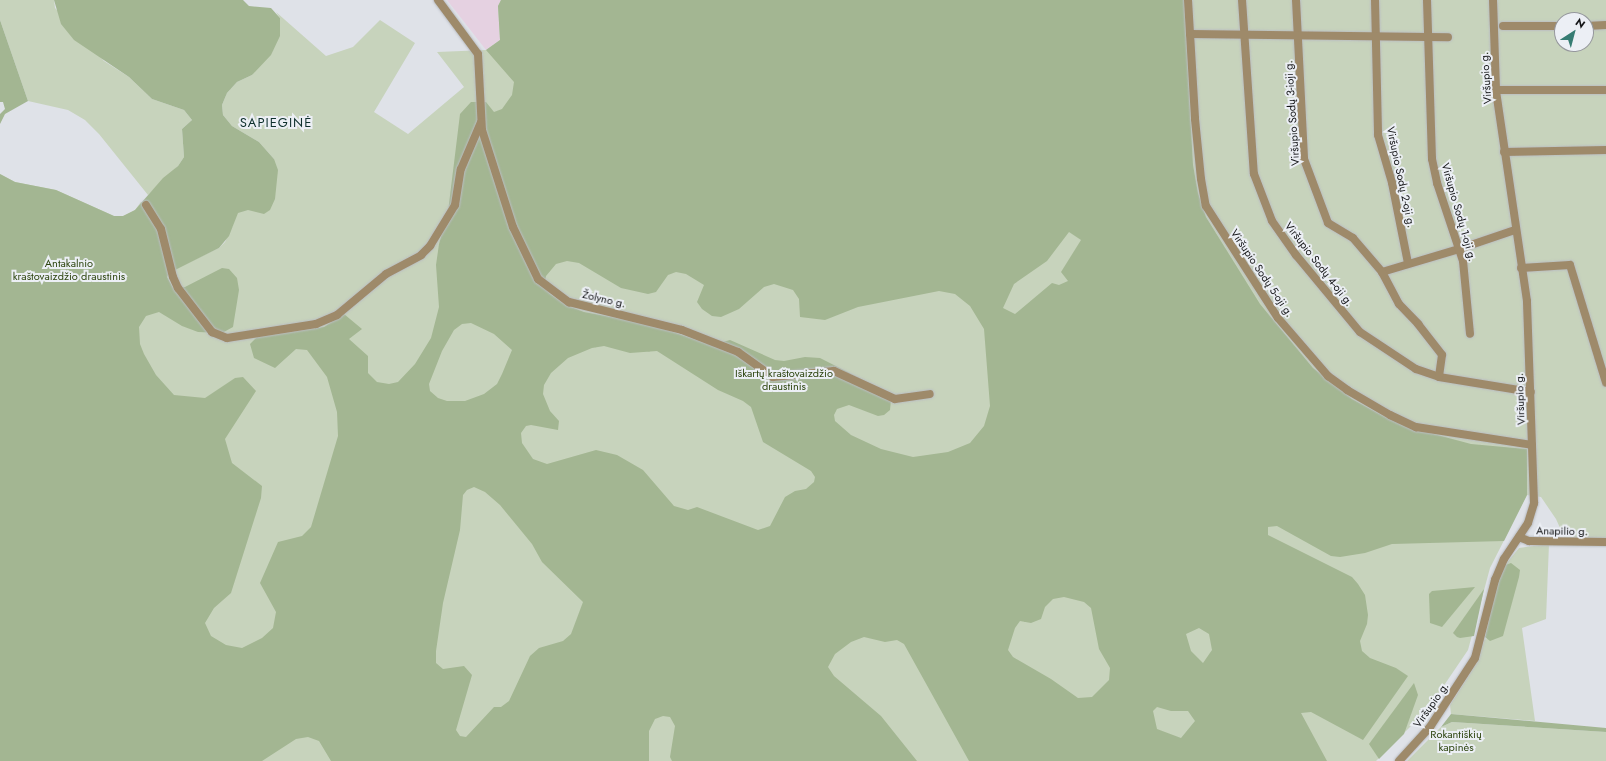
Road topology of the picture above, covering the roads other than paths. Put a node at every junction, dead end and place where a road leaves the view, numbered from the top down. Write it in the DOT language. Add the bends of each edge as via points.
graph roads {
  1 [pos="438,0"];
  2 [pos="1188,0"];
  3 [pos="1242,0"];
  4 [pos="1296,0"];
  5 [pos="1375,0"];
  6 [pos="1427,0"];
  7 [pos="1494,0"];
  8 [pos="1503,26"];
  9 [pos="1554,26"];
  10 [pos="1594,26"];
  11 [pos="1606,26"];
  12 [pos="1190,34"];
  13 [pos="1245,34"];
  14 [pos="1297,34"];
  15 [pos="1376,37"];
  16 [pos="1448,37"];
  17 [pos="1428,38"];
  18 [pos="1496,90"];
  19 [pos="1606,90"];
  20 [pos="481,122"];
  21 [pos="1606,150"];
  22 [pos="1504,152"];
  23 [pos="146,205"];
  24 [pos="1514,230"];
  25 [pos="1459,249"];
  26 [pos="1408,263"];
  27 [pos="1521,268"];
  28 [pos="1382,272"];
  29 [pos="1470,334"];
  30 [pos="1439,377"];
  31 [pos="1606,383"];
  32 [pos="1531,392"];
  33 [pos="930,394"];
  34 [pos="1532,445"];
  35 [pos="1519,537"];
  36 [pos="1606,542"];
  37 [pos="1399,761"];
  1 -- 20 [label="street, Žolyno g." via="478,54 482,86"];
  2 -- 12 [label="street, Viršupio Sodų 5-oji g."];
  3 -- 13 [label="street, Viršupio Sodų 4-oji g."];
  4 -- 14 [label="street, Viršupio Sodų 3-ioji g."];
  5 -- 15 [label="street, Viršupio Sodų 2-oji g."];
  6 -- 17 [label="street, Viršupio Sodų 1-oji g."];
  7 -- 18 [label="street, Viršupio g."];
  8 -- 9 [label="street"];
  10 -- 11 [label="street"];
  12 -- 13 [label="street"];
  12 -- 34 [label="street, Viršupio Sodų 5-oji g." via="1200,179 1206,206 1261,296 1313,360 1347,390 1368,404 1416,427"];
  13 -- 14 [label="street"];
  13 -- 30 [label="street, Viršupio Sodų 4-oji g." via="1252,161 1257,185 1272,220 1296,255 1360,332 1416,369"];
  14 -- 15 [label="street"];
  14 -- 28 [label="street, Viršupio Sodų 3-ioji g." via="1302,135 1308,174 1328,223 1353,238"];
  15 -- 17 [label="street"];
  15 -- 26 [label="street, Viršupio Sodų 2-oji g." via="1378,135 1392,184"];
  16 -- 17 [label="street"];
  17 -- 25 [label="street, Viršupio Sodų 1-oji g." via="1432,159 1437,183"];
  18 -- 19 [label="street"];
  18 -- 22 [label="street, Viršupio g."];
  20 -- 23 [label="street" via="461,169 456,202 430,246 421,255 386,274 337,315 316,324 227,338 212,332 178,288 161,229"];
  20 -- 33 [label="street, Žolyno g." via="513,227 538,279 570,302 682,330 738,352 773,377 834,372 895,399"];
  21 -- 22 [label="street"];
  22 -- 24 [label="street, Viršupio g."];
  24 -- 25 [label="street"];
  24 -- 27 [label="street, Viršupio g."];
  25 -- 26 [label="street"];
  25 -- 29 [label="street, Viršupio Sodų 1-oji g." via="1463,261"];
  26 -- 28 [label="street"];
  27 -- 31 [label="street" via="1570,265"];
  27 -- 32 [label="street, Viršupio g." via="1526,302"];
  28 -- 30 [label="street, Viršupio Sodų 3-ioji g." via="1399,304 1442,355"];
  30 -- 32 [label="street, Viršupio Sodų 4-oji g."];
  32 -- 34 [label="street, Viršupio g."];
  34 -- 35 [label="street, Viršupio g." via="1534,502 1531,518"];
  35 -- 36 [label="street, Anapilio g." via="1529,541"];
  35 -- 37 [label="street, Viršupio g." via="1504,559 1495,580 1475,658 1430,727"];
}
